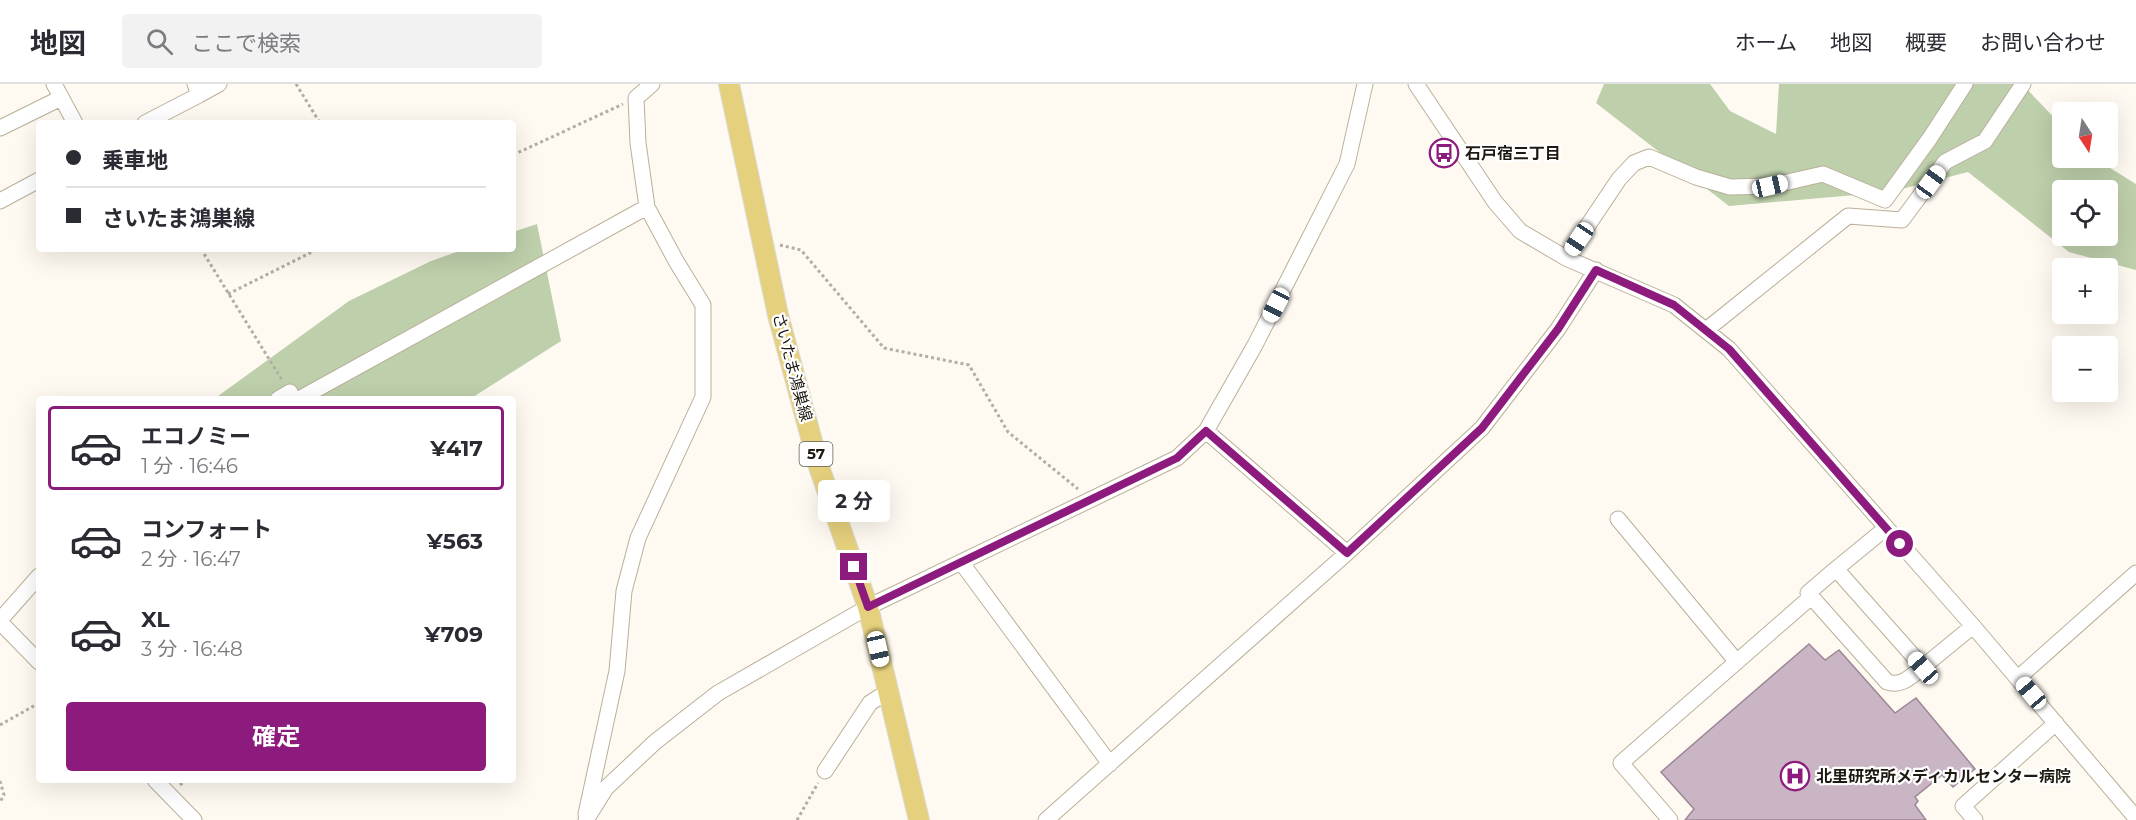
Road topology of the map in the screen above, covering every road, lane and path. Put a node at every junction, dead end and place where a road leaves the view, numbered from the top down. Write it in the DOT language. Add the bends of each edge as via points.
graph roads {
  1 [pos="54,84"];
  2 [pos="219,84"];
  3 [pos="296,84"];
  4 [pos="652,84"];
  5 [pos="729,84"];
  6 [pos="1365,84"];
  7 [pos="1416,84"];
  8 [pos="1965,84"];
  9 [pos="2023,84"];
  10 [pos="197,89"];
  11 [pos="61,98"];
  12 [pos="636,98"];
  13 [pos="73,120"];
  14 [pos="150,120"];
  15 [pos="318,120"];
  16 [pos="0,128"];
  17 [pos="516,154"];
  18 [pos="36,182"];
  19 [pos="0,201"];
  20 [pos="647,207"];
  21 [pos="764,249"];
  22 [pos="203,252"];
  23 [pos="312,252"];
  24 [pos="1566,258"];
  25 [pos="1596,270"];
  26 [pos="228,294"];
  27 [pos="1706,330"];
  28 [pos="288,396"];
  29 [pos="291,396"];
  30 [pos="1206,431"];
  31 [pos="1091,500"];
  32 [pos="1618,519"];
  33 [pos="1886,528"];
  34 [pos="1347,553"];
  35 [pos="961,562"];
  36 [pos="1836,569"];
  37 [pos="2136,573"];
  38 [pos="36,579"];
  39 [pos="1811,597"];
  40 [pos="868,607"];
  41 [pos="0,621"];
  42 [pos="1973,626"];
  43 [pos="36,659"];
  44 [pos="1737,662"];
  45 [pos="1923,668"];
  46 [pos="2018,678"];
  47 [pos="887,692"];
  48 [pos="36,705"];
  49 [pos="2056,723"];
  50 [pos="0,725"];
  51 [pos="1110,764"];
  52 [pos="825,771"];
  53 [pos="0,781"];
  54 [pos="158,783"];
  55 [pos="0,802"];
  56 [pos="2136,818"];
  57 [pos="194,820"];
  58 [pos="585,820"];
  59 [pos="797,820"];
  60 [pos="919,820"];
  61 [pos="1046,820"];
  62 [pos="1670,820"];
  63 [pos="1975,820"];
  1 -- 11 [label="street"];
  2 -- 10 [label="street"];
  3 -- 15 [label="path"];
  4 -- 12 [label="street"];
  5 -- 21 [label="main road, さいたま鴻巣線 / 57"];
  6 -- 30 [label="street" via="1347,164 1255,345"];
  7 -- 24 [label="street" via="1495,202 1520,231"];
  8 -- 24 [label="street" via="1885,200 1823,174 1770,186 1730,186 1696,177 1649,156 1634,163 1619,179"];
  9 -- 27 [label="street" via="1985,141 1945,162 1902,220 1848,216"];
  10 -- 14 [label="street"];
  11 -- 13 [label="street"];
  11 -- 16 [label="street"];
  12 -- 17 [label="path"];
  12 -- 20 [label="street"];
  18 -- 19 [label="street"];
  20 -- 29 [label="street"];
  20 -- 58 [label="street" via="704,305 703,397 638,538 624,591 617,671"];
  21 -- 31 [label="path" via="781,245 801,250 884,348 969,365 1008,432"];
  21 -- 40 [label="main road, さいたま鴻巣線 / 57" via="819,466"];
  22 -- 26 [label="path"];
  23 -- 26 [label="path"];
  24 -- 25 [label="street"];
  25 -- 27 [label="street" via="1674,305"];
  25 -- 34 [label="street" via="1558,329 1482,428"];
  26 -- 28 [label="path"];
  27 -- 33 [label="street" via="1729,349"];
  30 -- 31 [label="street" via="1177,458"];
  30 -- 34 [label="street"];
  31 -- 35 [label="street"];
  32 -- 44 [label="street"];
  33 -- 36 [label="street"];
  33 -- 42 [label="street"];
  34 -- 51 [label="street"];
  35 -- 40 [label="street"];
  35 -- 51 [label="street"];
  36 -- 39 [label="street" via="1808,594"];
  36 -- 45 [label="street"];
  37 -- 46 [label="street"];
  38 -- 41 [label="street"];
  39 -- 44 [label="street"];
  39 -- 45 [label="street" via="1887,681 1904,682"];
  40 -- 47 [label="main road, さいたま鴻巣線 / 57"];
  40 -- 58 [label="street" via="718,693 655,742 606,788"];
  41 -- 43 [label="street"];
  42 -- 45 [label="street"];
  42 -- 46 [label="street"];
  44 -- 62 [label="street" via="1621,763"];
  46 -- 49 [label="street"];
  47 -- 52 [label="street" via="870,703"];
  47 -- 60 [label="main road, さいたま鴻巣線 / 57"];
  48 -- 50 [label="path"];
  49 -- 56 [label="street"];
  49 -- 63 [label="street" via="1963,806"];
  51 -- 61 [label="street"];
  52 -- 59 [label="path"];
  53 -- 55 [label="path" via="4,795"];
  54 -- 57 [label="street"];
}
